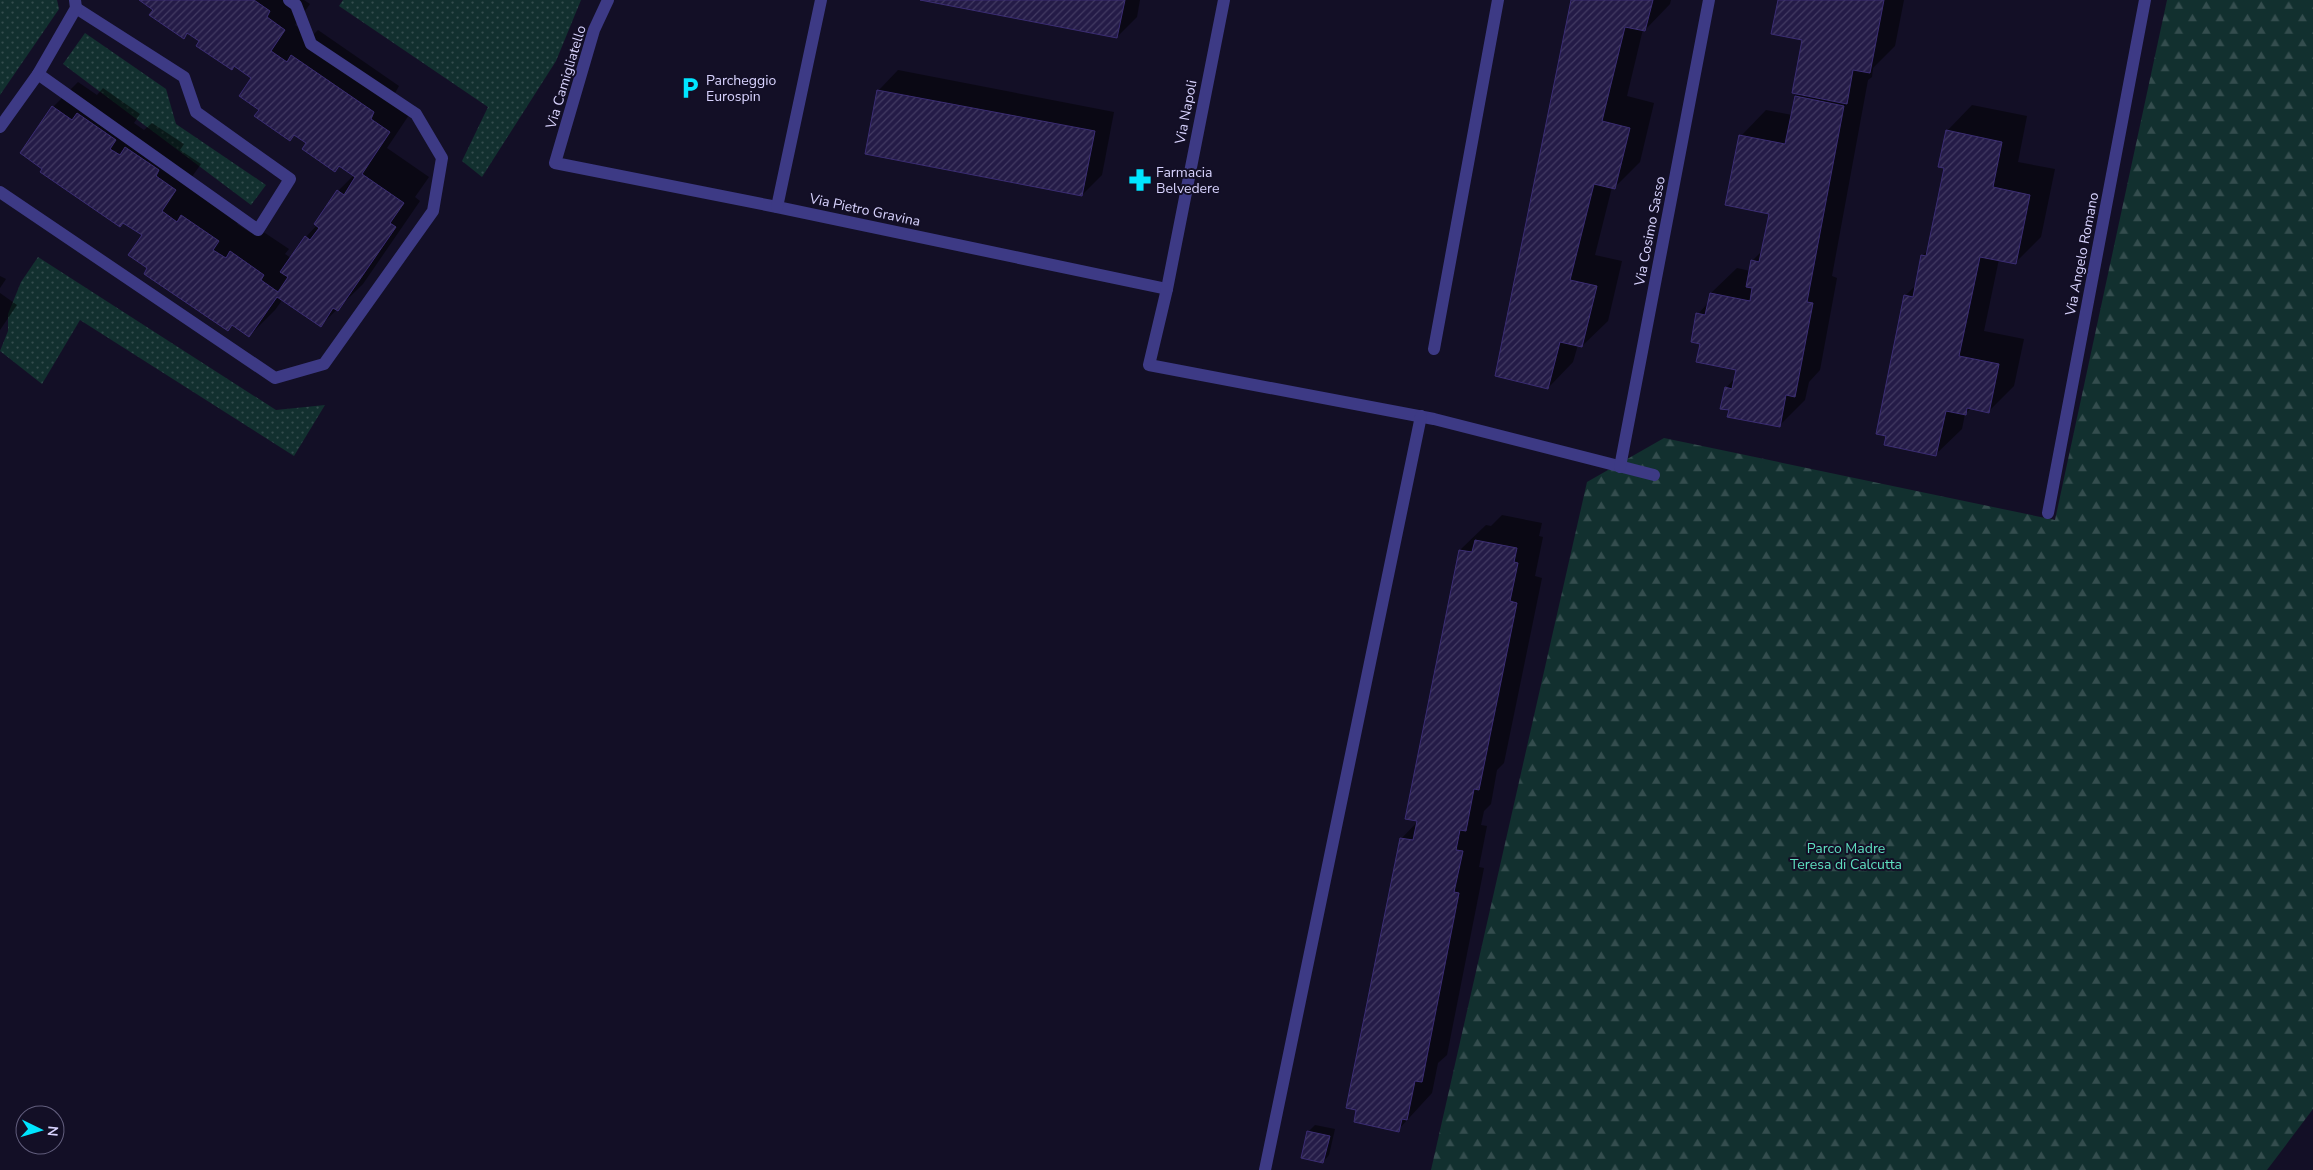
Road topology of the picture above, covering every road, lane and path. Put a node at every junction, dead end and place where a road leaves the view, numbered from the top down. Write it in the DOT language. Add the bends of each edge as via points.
graph roads {
  1 [pos="289,0"];
  2 [pos="608,0"];
  3 [pos="821,0"];
  4 [pos="1224,0"];
  5 [pos="1498,0"];
  6 [pos="1709,0"];
  7 [pos="2145,0"];
  8 [pos="76,4"];
  9 [pos="38,74"];
  10 [pos="0,127"];
  11 [pos="555,163"];
  12 [pos="0,192"];
  13 [pos="777,206"];
  14 [pos="1167,289"];
  15 [pos="1434,349"];
  16 [pos="1421,416"];
  17 [pos="1620,467"];
  18 [pos="1654,475"];
  19 [pos="2048,513"];
  20 [pos="1265,1170"];
  1 -- 12 [label="street" via="296,5 311,44 416,114 442,158 433,210 324,364 275,378"];
  2 -- 11 [label="street, Via Camigliatello" via="594,30"];
  3 -- 13 [label="street"];
  4 -- 14 [label="street, Via Napoli"];
  5 -- 15 [label="street"];
  6 -- 17 [label="street, Via Cosimo Sasso"];
  7 -- 19 [label="street, Via Angelo Romano"];
  8 -- 9 [label="street"];
  8 -- 9 [label="street" via="184,77 196,112 290,179 258,230"];
  9 -- 10 [label="street"];
  11 -- 13 [label="street, Via Pietro Gravina"];
  13 -- 14 [label="street, Via Pietro Gravina"];
  14 -- 16 [label="street, Via Napoli" via="1149,365"];
  16 -- 17 [label="street"];
  16 -- 20 [label="street"];
  17 -- 18 [label="street"];
}
